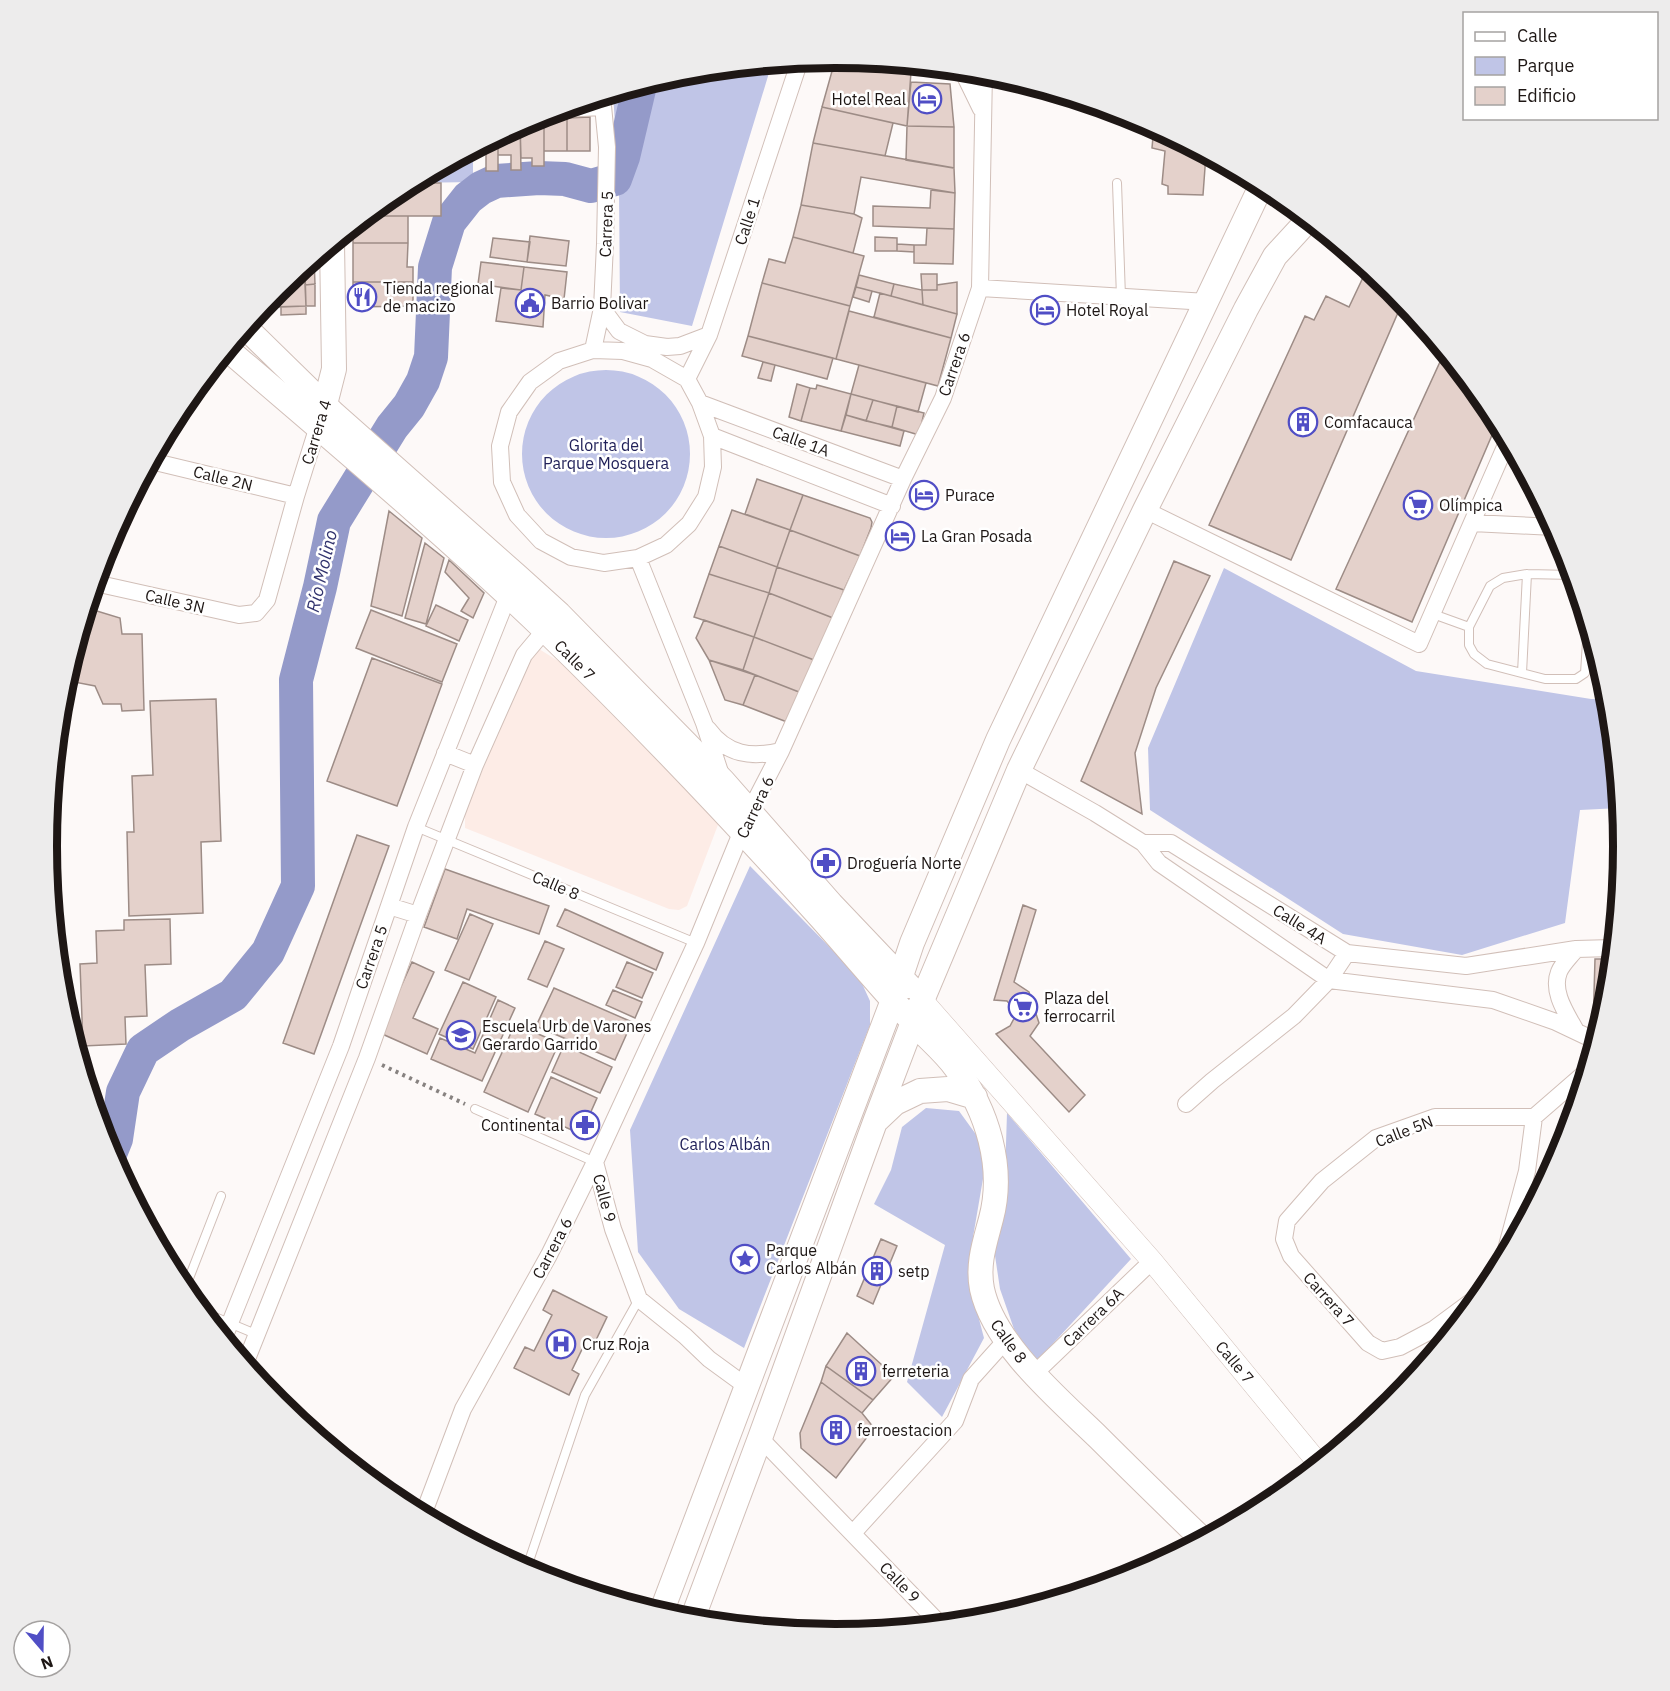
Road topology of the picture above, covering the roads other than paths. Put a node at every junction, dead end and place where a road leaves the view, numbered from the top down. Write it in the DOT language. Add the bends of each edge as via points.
graph roads {
  1 [pos="797,69"];
  2 [pos="967,79"];
  3 [pos="984,81"];
  4 [pos="602,104"];
  5 [pos="982,112"];
  6 [pos="1117,183"];
  7 [pos="1258,193"];
  8 [pos="1304,225"];
  9 [pos="332,252"];
  10 [pos="980,288"];
  11 [pos="1121,297"];
  12 [pos="1207,302"];
  13 [pos="602,308"];
  14 [pos="250,333"];
  15 [pos="709,335"];
  16 [pos="593,350"];
  17 [pos="233,353"];
  18 [pos="687,379"];
  19 [pos="700,403"];
  20 [pos="326,419"];
  21 [pos="712,436"];
  22 [pos="1504,449"];
  23 [pos="157,463"];
  24 [pos="903,479"];
  25 [pos="296,496"];
  26 [pos="891,506"];
  27 [pos="1145,510"];
  28 [pos="1473,524"];
  29 [pos="1544,526"];
  30 [pos="638,558"];
  31 [pos="1527,573"];
  32 [pos="1564,575"];
  33 [pos="102,585"];
  34 [pos="512,585"];
  35 [pos="256,613"];
  36 [pos="1433,614"];
  37 [pos="552,622"];
  38 [pos="1469,627"];
  39 [pos="1587,647"];
  40 [pos="1522,673"];
  41 [pos="704,723"];
  42 [pos="781,751"];
  43 [pos="445,753"];
  44 [pos="476,765"];
  45 [pos="1019,770"];
  46 [pos="723,781"];
  47 [pos="747,821"];
  48 [pos="416,827"];
  49 [pos="447,840"];
  50 [pos="1143,843"];
  51 [pos="389,906"];
  52 [pos="418,915"];
  53 [pos="696,943"];
  54 [pos="1576,948"];
  55 [pos="1606,948"];
  56 [pos="1347,953"];
  57 [pos="1329,980"];
  58 [pos="897,988"];
  59 [pos="922,1000"];
  60 [pos="913,1022"];
  61 [pos="1576,1031"];
  62 [pos="1588,1037"];
  63 [pos="1577,1080"];
  64 [pos="975,1097"];
  65 [pos="1186,1104"];
  66 [pos="475,1109"];
  67 [pos="1534,1117"];
  68 [pos="875,1122"];
  69 [pos="595,1162"];
  70 [pos="221,1196"];
  71 [pos="1511,1232"];
  72 [pos="1284,1239"];
  73 [pos="1152,1261"];
  74 [pos="189,1279"];
  75 [pos="639,1299"];
  76 [pos="1457,1312"];
  77 [pos="227,1331"];
  78 [pos="258,1335"];
  79 [pos="1006,1340"];
  80 [pos="249,1356"];
  81 [pos="1034,1374"];
  82 [pos="746,1386"];
  83 [pos="760,1438"];
  84 [pos="1314,1458"];
  85 [pos="426,1507"];
  86 [pos="853,1533"];
  87 [pos="1197,1534"];
  88 [pos="529,1560"];
  89 [pos="664,1604"];
  90 [pos="695,1611"];
  91 [pos="934,1617"];
  1 -- 15 [label="street, Calle 1"];
  2 -- 5 [label="street"];
  3 -- 5 [label="street, Carrera 6"];
  4 -- 13 [label="street, Carrera 5" via="607,199"];
  5 -- 10 [label="street, Carrera 6"];
  6 -- 11 [label="lane"];
  7 -- 12 [label="main road"];
  8 -- 27 [label="main road" via="1275,256"];
  9 -- 20 [label="main road, Carrera 4" via="334,369"];
  10 -- 11 [label="street"];
  10 -- 24 [label="street, Carrera 6" via="943,399"];
  11 -- 12 [label="street"];
  12 -- 58 [label="main road" via="998,740 912,943"];
  13 -- 15 [label="street" via="619,331 645,344 680,346"];
  13 -- 16 [label="street, Carrera 5"];
  14 -- 20 [label="main road, Calle 7"];
  15 -- 18 [label="street, Calle 1"];
  16 -- 18 [label="street" via="623,351 643,357"];
  16 -- 30 [label="street" via="559,361 530,382 509,412 500,446 502,482 517,515 541,541 571,557 604,563"];
  17 -- 20 [label="main road, Calle 7"];
  18 -- 19 [label="street"];
  19 -- 21 [label="street"];
  19 -- 24 [label="street, Calle 1A"];
  20 -- 25 [label="street, Carrera 4"];
  20 -- 34 [label="main road, Calle 7"];
  21 -- 26 [label="street, Calle 1A"];
  21 -- 30 [label="street" via="713,467 706,497 689,524 666,545"];
  22 -- 28 [label="street"];
  23 -- 25 [label="street, Calle 2N"];
  24 -- 26 [label="street, Carrera 6"];
  25 -- 35 [label="street, Carrera 4" via="267,600"];
  26 -- 42 [label="street, Carrera 6"];
  27 -- 36 [label="street" via="1419,644"];
  27 -- 45 [label="main road"];
  28 -- 29 [label="street"];
  28 -- 36 [label="street"];
  30 -- 41 [label="street"];
  31 -- 32 [label="lane"];
  31 -- 38 [label="lane" via="1503,578 1490,586"];
  31 -- 40 [label="lane"];
  33 -- 35 [label="street, Calle 3N" via="239,615"];
  34 -- 37 [label="main road, Calle 7"];
  34 -- 43 [label="street, Carrera 5"];
  36 -- 38 [label="lane"];
  37 -- 44 [label="street, Carrera 5" via="524,655"];
  37 -- 46 [label="main road, Calle 7"];
  37 -- 47 [label="main road, Calle 7" via="645,729"];
  38 -- 40 [label="lane" via="1469,645 1474,654 1487,664"];
  39 -- 40 [label="lane" via="1585,673 1576,679 1545,679"];
  41 -- 42 [label="street" via="715,738 746,755"];
  41 -- 46 [label="street"];
  42 -- 47 [label="street, Carrera 6"];
  43 -- 44 [label="street"];
  43 -- 48 [label="street, Carrera 5"];
  44 -- 49 [label="street, Carrera 5"];
  45 -- 50 [label="street, Calle 4A"];
  45 -- 59 [label="main road"];
  46 -- 47 [label="main road, Calle 7"];
  47 -- 53 [label="street, Carrera 6"];
  47 -- 58 [label="main road, Calle 7"];
  47 -- 58 [label="main road, Calle 7" via="831,904"];
  48 -- 49 [label="lane, Calle 8"];
  48 -- 51 [label="street, Carrera 5"];
  49 -- 52 [label="street, Carrera 5"];
  49 -- 53 [label="lane, Calle 8"];
  50 -- 56 [label="street, Calle 4A" via="1171,843"];
  50 -- 57 [label="street" via="1158,863"];
  51 -- 52 [label="street"];
  51 -- 77 [label="street, Carrera 5" via="341,1046"];
  52 -- 78 [label="street, Carrera 5" via="367,1058"];
  53 -- 69 [label="street, Carrera 6"];
  54 -- 55 [label="street, Calle 4A"];
  54 -- 56 [label="street, Calle 4A" via="1466,966"];
  54 -- 61 [label="street" via="1559,971 1557,986"];
  56 -- 57 [label="street"];
  57 -- 61 [label="street" via="1493,1000"];
  57 -- 65 [label="street" via="1294,1016"];
  58 -- 59 [label="main road"];
  58 -- 60 [label="main road, Calle 8"];
  58 -- 82 [label="main road"];
  59 -- 60 [label="main road"];
  59 -- 73 [label="street, Calle 7"];
  60 -- 64 [label="main road, Calle 8" via="954,1064"];
  60 -- 68 [label="main road"];
  61 -- 62 [label="street"];
  63 -- 67 [label="street"];
  64 -- 68 [label="main road" via="948,1089 920,1091 895,1102"];
  64 -- 79 [label="main road, Calle 8" via="990,1136 996,1179 992,1216 980,1262 981,1286 989,1313"];
  66 -- 69 [label="lane, Calle 9"];
  67 -- 71 [label="street, Carrera 7" via="1527,1171"];
  67 -- 72 [label="street, Calle 5N" via="1435,1117 1376,1138 1322,1181 1287,1221"];
  68 -- 83 [label="main road"];
  69 -- 75 [label="street, Calle 9" via="613,1229"];
  69 -- 85 [label="street, Carrera 6" via="549,1256 463,1409"];
  70 -- 74 [label="lane"];
  72 -- 76 [label="street, Carrera 7" via="1291,1256 1368,1342 1382,1351 1400,1347"];
  73 -- 81 [label="street, Carrera 6A"];
  73 -- 84 [label="street, Calle 7"];
  75 -- 82 [label="street"];
  75 -- 88 [label="lane" via="585,1395"];
  77 -- 78 [label="lane"];
  78 -- 80 [label="street, Carrera 5"];
  79 -- 81 [label="main road, Calle 8"];
  79 -- 86 [label="street" via="971,1379 954,1421"];
  81 -- 87 [label="main road, Calle 8"];
  82 -- 89 [label="main road"];
  83 -- 86 [label="street, Calle 9"];
  83 -- 90 [label="main road"];
  86 -- 91 [label="street, Calle 9"];
}
